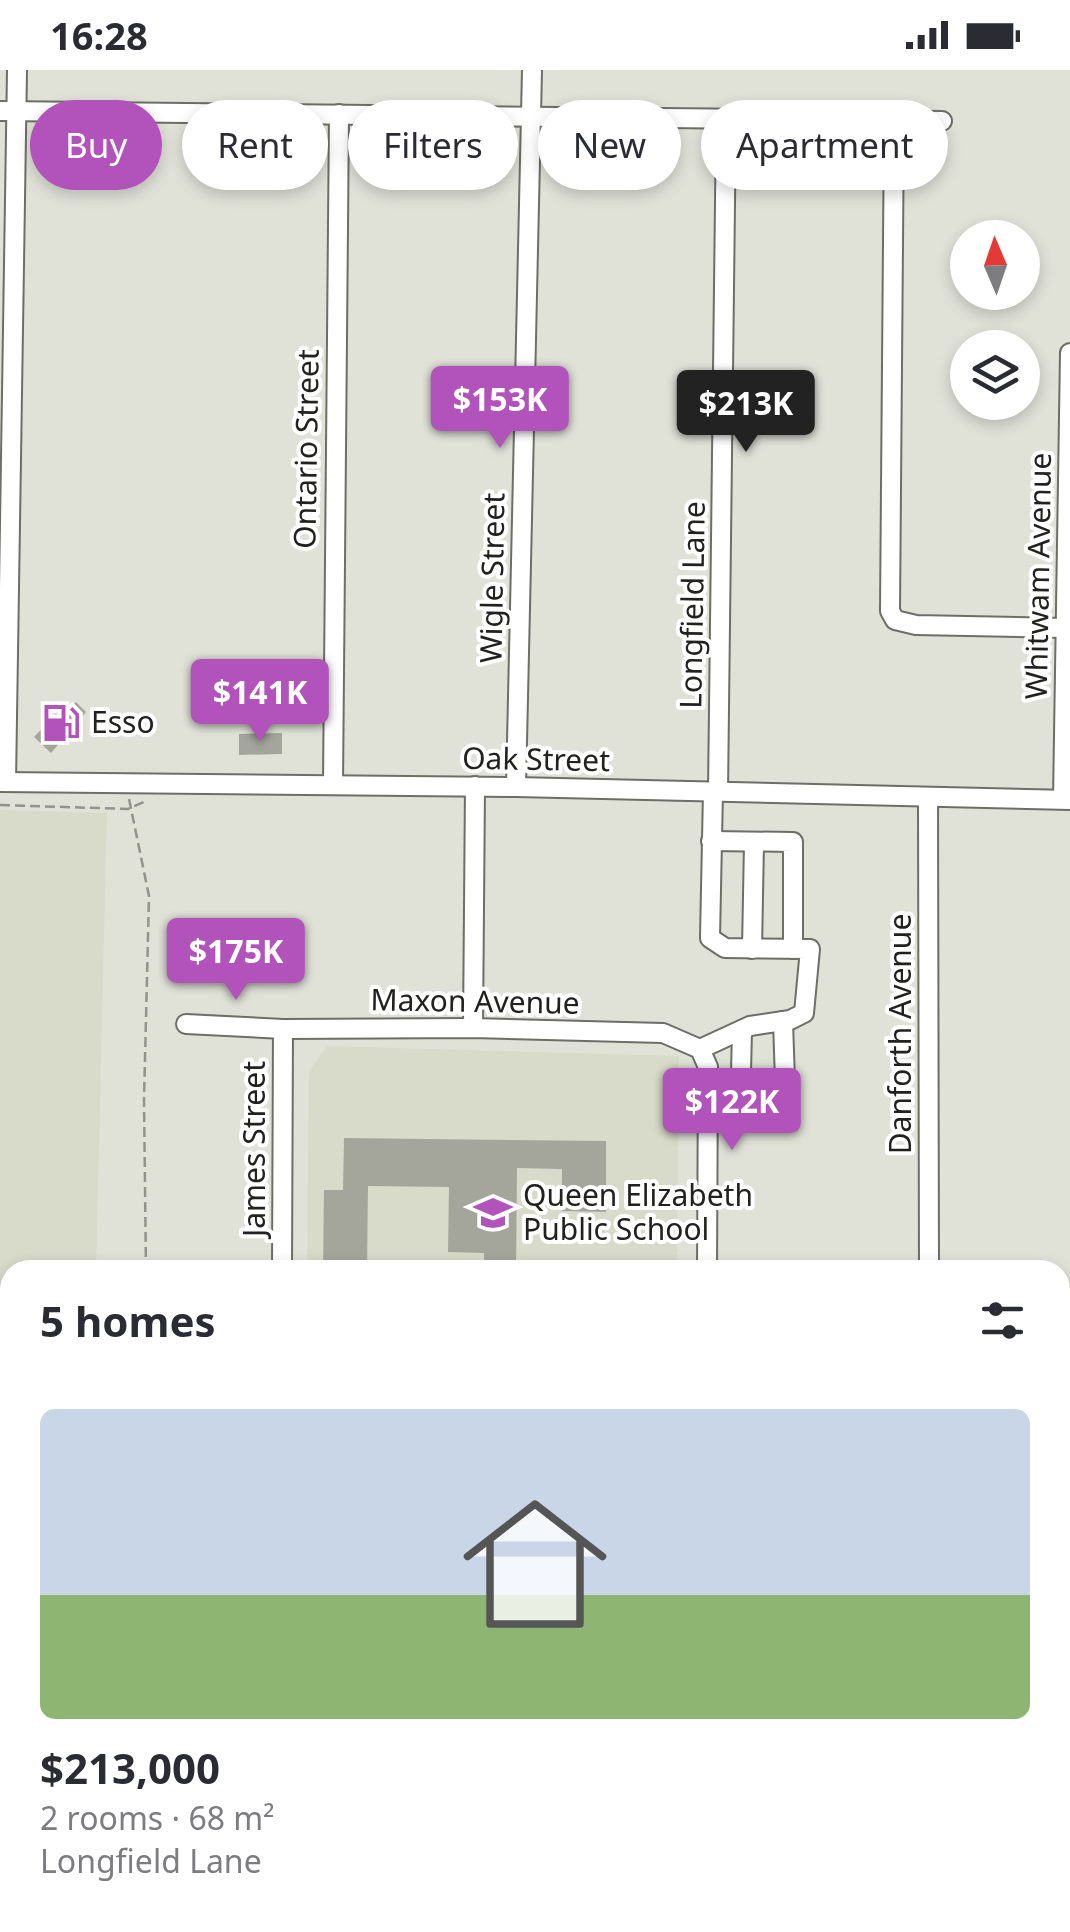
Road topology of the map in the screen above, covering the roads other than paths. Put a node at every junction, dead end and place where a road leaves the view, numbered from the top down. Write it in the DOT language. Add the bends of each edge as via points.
graph roads {
  1 [pos="17,70"];
  2 [pos="532,70"];
  3 [pos="8,111"];
  4 [pos="339,114"];
  5 [pos="530,116"];
  6 [pos="701,119"];
  7 [pos="725,190"];
  8 [pos="893,190"];
  9 [pos="1070,352"];
  10 [pos="5,426"];
  11 [pos="1069,558"];
  12 [pos="1066,628"];
  13 [pos="3,782"];
  14 [pos="333,785"];
  15 [pos="475,786"];
  16 [pos="516,787"];
  17 [pos="716,792"];
  18 [pos="928,799"];
  19 [pos="1066,799"];
  20 [pos="711,841"];
  21 [pos="754,843"];
  22 [pos="752,948"];
  23 [pos="793,949"];
  24 [pos="783,1022"];
  25 [pos="186,1024"];
  26 [pos="474,1028"];
  27 [pos="283,1029"];
  28 [pos="742,1030"];
  29 [pos="700,1049"];
  30 [pos="786,1111"];
  31 [pos="740,1116"];
  32 [pos="282,1260"];
  33 [pos="707,1260"];
  34 [pos="929,1260"];
  1 -- 3 [label="street"];
  2 -- 5 [label="street, Wigle Street"];
  3 -- 4 [label="street"];
  3 -- 10 [label="street"];
  4 -- 5 [label="street"];
  4 -- 14 [label="street, Ontario Street"];
  5 -- 6 [label="street"];
  5 -- 16 [label="street, Wigle Street"];
  7 -- 17 [label="street, Longfield Lane"];
  8 -- 12 [label="street" via="890,611 895,620 916,625"];
  9 -- 11 [label="street, Whitwam Avenue"];
  10 -- 13 [label="street"];
  11 -- 12 [label="street, Whitwam Avenue"];
  12 -- 19 [label="street, Whitwam Avenue"];
  13 -- 14 [label="street, Oak Street"];
  14 -- 15 [label="street, Oak Street"];
  15 -- 16 [label="street, Oak Street"];
  15 -- 26 [label="street"];
  16 -- 17 [label="street, Oak Street"];
  17 -- 18 [label="street, Oak Street"];
  17 -- 20 [label="street, Longfield Lane"];
  18 -- 19 [label="street, Oak Street"];
  18 -- 34 [label="street, Danforth Avenue"];
  20 -- 21 [label="street"];
  20 -- 22 [label="street, Longfield Lane" via="710,938 725,948"];
  21 -- 22 [label="street"];
  21 -- 23 [label="street" via="793,842"];
  22 -- 23 [label="street"];
  23 -- 24 [label="street" via="810,949 806,1004 804,1013"];
  24 -- 28 [label="street"];
  24 -- 30 [label="street"];
  25 -- 27 [label="street, Maxon Avenue"];
  26 -- 27 [label="street, Maxon Avenue"];
  26 -- 29 [label="street, Maxon Avenue" via="663,1033"];
  27 -- 32 [label="street, James Street"];
  28 -- 29 [label="street"];
  28 -- 31 [label="street"];
  29 -- 33 [label="street" via="708,1067"];
}
